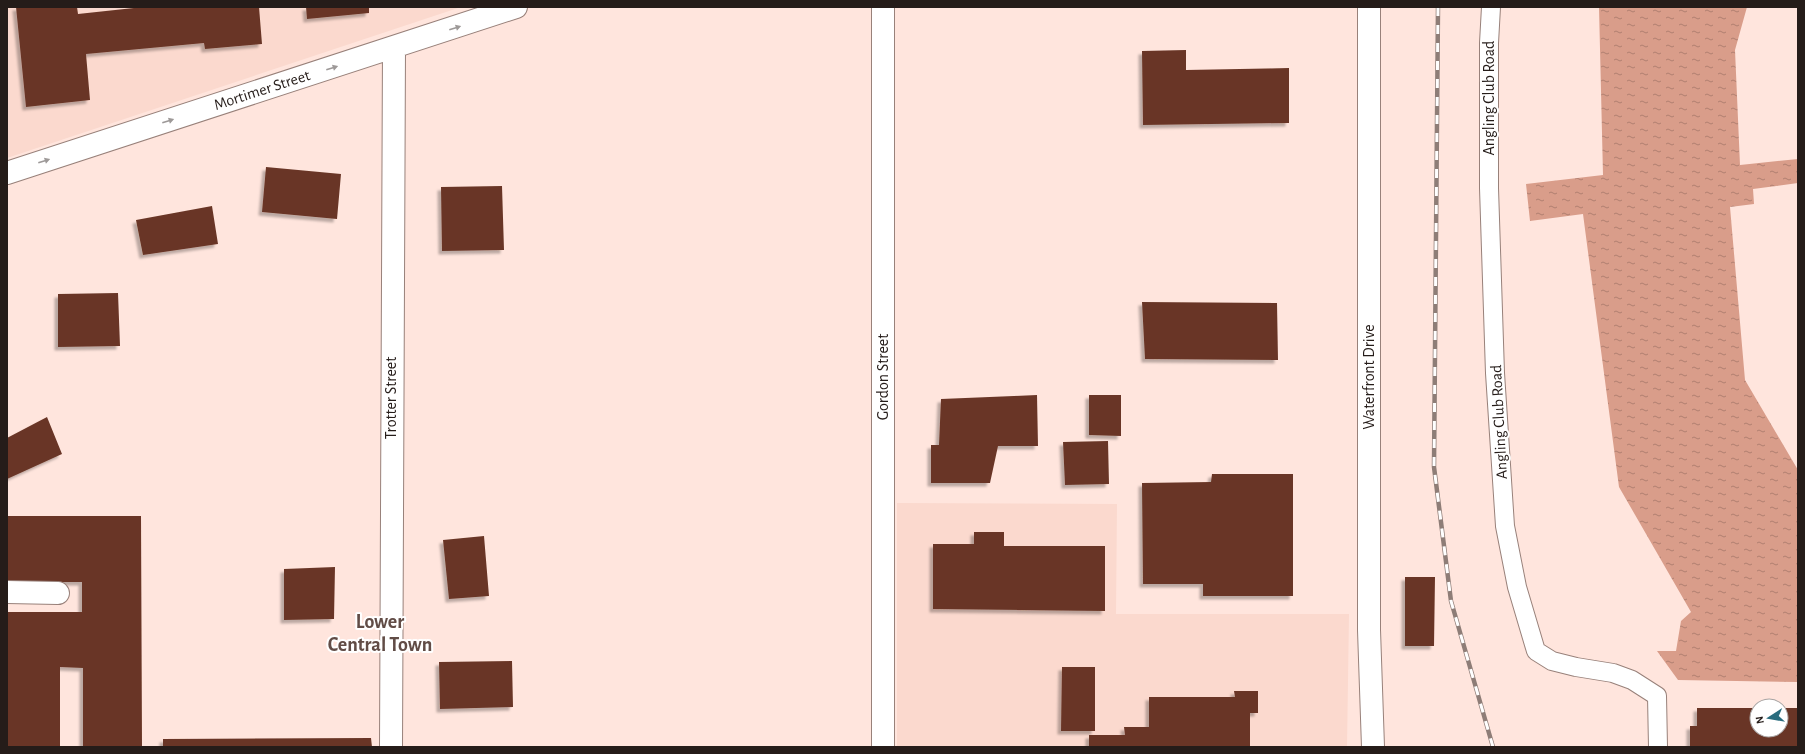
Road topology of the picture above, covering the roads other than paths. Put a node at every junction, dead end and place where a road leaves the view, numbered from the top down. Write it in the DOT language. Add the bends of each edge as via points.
graph roads {
  1 [pos="516,7"];
  2 [pos="883,7"];
  3 [pos="1369,7"];
  4 [pos="1491,7"];
  5 [pos="394,48"];
  6 [pos="7,172"];
  7 [pos="7,592"];
  8 [pos="58,593"];
  9 [pos="391,747"];
  10 [pos="883,747"];
  11 [pos="1373,747"];
  12 [pos="1658,747"];
  5 -- 1 [label="street, Mortimer Street, one-way"];
  2 -- 10 [label="street, Gordon Street"];
  3 -- 11 [label="street, Waterfront Drive" via="1369,630"];
  4 -- 12 [label="lane, Angling Club Road" via="1488,43 1489,181 1495,373 1505,526 1517,587 1536,651 1552,661 1613,673 1632,680 1657,696"];
  6 -- 5 [label="street, Mortimer Street, one-way"];
  5 -- 9 [label="street, Trotter Street"];
  7 -- 8 [label="street"];
}
